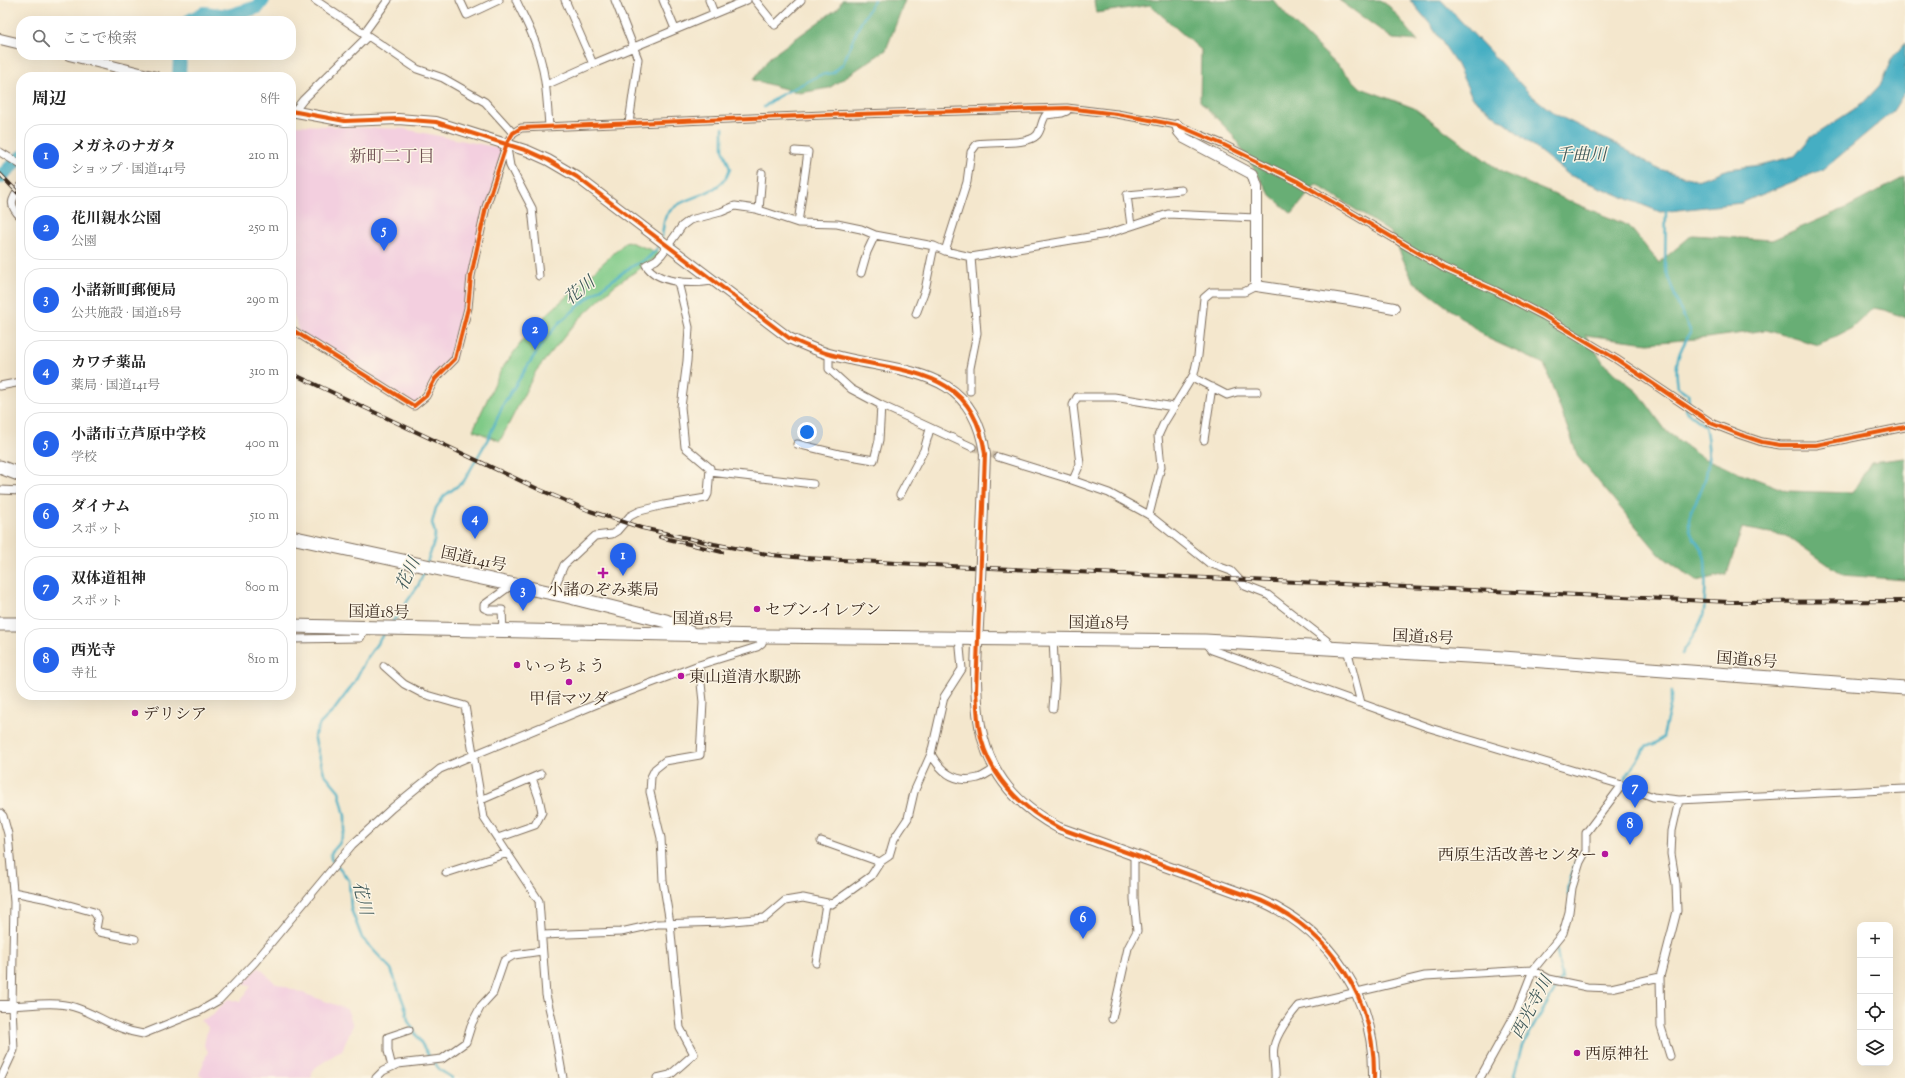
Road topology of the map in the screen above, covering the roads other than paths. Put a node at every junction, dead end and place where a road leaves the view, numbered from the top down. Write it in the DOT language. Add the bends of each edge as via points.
graph roads {
  1 [pos="315,0"];
  2 [pos="388,0"];
  3 [pos="460,0"];
  4 [pos="499,0"];
  5 [pos="516,0"];
  6 [pos="565,0"];
  7 [pos="615,0"];
  8 [pos="662,0"];
  9 [pos="709,0"];
  10 [pos="747,0"];
  11 [pos="755,0"];
  12 [pos="801,0"];
  13 [pos="714,13"];
  14 [pos="675,29"];
  15 [pos="366,34"];
  16 [pos="0,39"];
  17 [pos="16,43"];
  18 [pos="634,46"];
  19 [pos="89,60"];
  20 [pos="593,64"];
  21 [pos="136,72"];
  22 [pos="546,85"];
  23 [pos="1068,108"];
  24 [pos="296,109"];
  25 [pos="296,114"];
  26 [pos="629,123"];
  27 [pos="1176,125"];
  28 [pos="549,126"];
  29 [pos="513,133"];
  30 [pos="507,144"];
  31 [pos="795,151"];
  32 [pos="0,152"];
  33 [pos="16,162"];
  34 [pos="762,173"];
  35 [pos="1181,190"];
  36 [pos="16,193"];
  37 [pos="758,210"];
  38 [pos="16,212"];
  39 [pos="1256,218"];
  40 [pos="798,223"];
  41 [pos="1131,226"];
  42 [pos="876,235"];
  43 [pos="665,245"];
  44 [pos="934,246"];
  45 [pos="946,251"];
  46 [pos="972,257"];
  47 [pos="861,273"];
  48 [pos="539,276"];
  49 [pos="712,281"];
  50 [pos="678,282"];
  51 [pos="1256,286"];
  52 [pos="1394,308"];
  53 [pos="916,314"];
  54 [pos="296,332"];
  55 [pos="829,354"];
  56 [pos="1192,377"];
  57 [pos="16,383"];
  58 [pos="0,386"];
  59 [pos="1212,387"];
  60 [pos="970,391"];
  61 [pos="1256,392"];
  62 [pos="882,406"];
  63 [pos="1174,407"];
  64 [pos="1905,427"];
  65 [pos="930,428"];
  66 [pos="1204,440"];
  67 [pos="797,444"];
  68 [pos="972,447"];
  69 [pos="998,457"];
  70 [pos="0,467"];
  71 [pos="710,472"];
  72 [pos="16,473"];
  73 [pos="1073,480"];
  74 [pos="813,484"];
  75 [pos="0,490"];
  76 [pos="16,491"];
  77 [pos="900,494"];
  78 [pos="1149,515"];
  79 [pos="296,538"];
  80 [pos="513,584"];
  81 [pos="552,592"];
  82 [pos="650,617"];
  83 [pos="0,624"];
  84 [pos="16,624"];
  85 [pos="296,626"];
  86 [pos="366,627"];
  87 [pos="502,631"];
  88 [pos="645,634"];
  89 [pos="693,634"];
  90 [pos="764,636"];
  91 [pos="959,637"];
  92 [pos="978,637"];
  93 [pos="1053,638"];
  94 [pos="296,639"];
  95 [pos="1205,641"];
  96 [pos="1333,648"];
  97 [pos="1347,648"];
  98 [pos="699,665"];
  99 [pos="384,666"];
  100 [pos="1905,688"];
  101 [pos="1361,703"];
  102 [pos="1053,708"];
  103 [pos="474,754"];
  104 [pos="931,754"];
  105 [pos="994,769"];
  106 [pos="540,774"];
  107 [pos="532,778"];
  108 [pos="1622,785"];
  109 [pos="1905,789"];
  110 [pos="481,800"];
  111 [pos="1679,800"];
  112 [pos="0,813"];
  113 [pos="498,838"];
  114 [pos="821,841"];
  115 [pos="508,853"];
  116 [pos="1134,856"];
  117 [pos="880,862"];
  118 [pos="446,873"];
  119 [pos="13,892"];
  120 [pos="826,904"];
  121 [pos="670,923"];
  122 [pos="542,935"];
  123 [pos="134,939"];
  124 [pos="542,951"];
  125 [pos="816,963"];
  126 [pos="1533,970"];
  127 [pos="1660,977"];
  128 [pos="1356,992"];
  129 [pos="0,1006"];
  130 [pos="12,1006"];
  131 [pos="1112,1019"];
  132 [pos="409,1030"];
  133 [pos="1670,1056"];
  134 [pos="392,1067"];
  135 [pos="1,1078"];
  136 [pos="376,1078"];
  137 [pos="563,1078"];
  138 [pos="657,1078"];
  139 [pos="1275,1078"];
  140 [pos="1374,1078"];
  141 [pos="1480,1078"];
  1 -- 15 [label="street"];
  2 -- 15 [label="street"];
  3 -- 4 [label="street" via="467,15"];
  5 -- 22 [label="street" via="537,46"];
  6 -- 20 [label="street"];
  7 -- 18 [label="street"];
  8 -- 14 [label="street"];
  9 -- 13 [label="street"];
  10 -- 13 [label="street"];
  11 -- 12 [label="street" via="775,25"];
  13 -- 14 [label="street"];
  14 -- 18 [label="street"];
  15 -- 24 [label="street"];
  15 -- 29 [label="street" via="417,69 443,78 485,102"];
  16 -- 17 [label="street"];
  18 -- 20 [label="street"];
  18 -- 26 [label="street" via="638,59"];
  19 -- 21 [label="street"];
  20 -- 22 [label="street"];
  22 -- 28 [label="street"];
  23 -- 26 [label="street"];
  23 -- 27 [label="street"];
  23 -- 45 [label="street" via="1062,113 1046,115 1036,136 1023,141 977,144 971,152 967,182"];
  25 -- 30 [label="street" via="345,121 398,119 436,122"];
  26 -- 28 [label="street"];
  27 -- 39 [label="street" via="1184,138 1252,174 1256,186"];
  27 -- 64 [label="street" via="1222,144 1297,181 1444,268 1544,316 1616,359 1713,424 1741,436 1780,445 1820,444"];
  28 -- 29 [label="street" via="522,128"];
  29 -- 30 [label="street"];
  30 -- 43 [label="street" via="548,160 571,174"];
  30 -- 48 [label="street" via="510,166 532,208"];
  30 -- 54 [label="street" via="486,207 471,276 468,308 455,359 435,379 426,396 414,406"];
  31 -- 40 [label="street" via="808,152"];
  32 -- 33 [label="street"];
  34 -- 37 [label="street"];
  35 -- 41 [label="street" via="1127,195"];
  36 -- 38 [label="street" via="12,204"];
  37 -- 40 [label="street"];
  37 -- 43 [label="street" via="735,206 690,220"];
  39 -- 41 [label="street" via="1168,214"];
  39 -- 51 [label="street"];
  40 -- 42 [label="street" via="837,224"];
  41 -- 46 [label="street" via="1107,234"];
  42 -- 44 [label="street"];
  42 -- 47 [label="street" via="867,252"];
  43 -- 49 [label="street"];
  43 -- 50 [label="street" via="656,260 646,265 650,272"];
  44 -- 45 [label="street"];
  44 -- 53 [label="street" via="925,290"];
  45 -- 46 [label="street"];
  46 -- 60 [label="street" via="977,333 970,368"];
  49 -- 50 [label="street"];
  49 -- 55 [label="street" via="790,338"];
  50 -- 71 [label="street" via="689,327 688,361 681,407 685,447 710,468"];
  51 -- 52 [label="street"];
  51 -- 56 [label="street" via="1244,292 1211,292 1204,298 1198,356"];
  55 -- 62 [label="street" via="829,369 851,389"];
  55 -- 92 [label="street, bridge" via="928,376 945,384 956,392 980,427 985,454"];
  56 -- 59 [label="street"];
  56 -- 63 [label="street"];
  57 -- 58 [label="street"];
  59 -- 61 [label="street" via="1227,395"];
  59 -- 66 [label="street"];
  62 -- 65 [label="street"];
  62 -- 67 [label="street" via="879,440 874,460"];
  63 -- 73 [label="street" via="1114,397 1077,398 1073,404 1080,464"];
  63 -- 78 [label="street" via="1158,436 1161,467"];
  65 -- 68 [label="street"];
  65 -- 77 [label="street" via="924,450"];
  69 -- 73 [label="street"];
  70 -- 72 [label="highway"];
  71 -- 74 [label="street"];
  71 -- 81 [label="street" via="706,498 640,511 630,516 612,534 595,536 564,565"];
  73 -- 78 [label="street" via="1109,493"];
  75 -- 76 [label="street"];
  78 -- 96 [label="street" via="1209,563 1231,571 1245,586 1268,595"];
  79 -- 80 [label="highway, 国道141号"];
  80 -- 81 [label="highway, 国道141号"];
  80 -- 87 [label="street" via="484,605 484,608 489,610 502,610"];
  81 -- 82 [label="highway, 国道141号"];
  82 -- 88 [label="highway" via="650,627"];
  82 -- 89 [label="highway, 国道141号" via="674,624"];
  83 -- 84 [label="highway"];
  85 -- 86 [label="highway, 国道18号"];
  86 -- 87 [label="highway, 国道18号"];
  86 -- 94 [label="street" via="360,638"];
  87 -- 88 [label="highway, 国道18号"];
  88 -- 89 [label="highway, 国道18号"];
  89 -- 90 [label="highway, 国道18号"];
  90 -- 91 [label="highway, 国道18号"];
  90 -- 98 [label="street" via="762,643 757,647"];
  91 -- 92 [label="highway, 国道18号"];
  91 -- 104 [label="street" via="962,669 944,697"];
  92 -- 93 [label="highway, 国道18号"];
  92 -- 105 [label="street" via="976,691 979,728"];
  93 -- 95 [label="highway, 国道18号"];
  93 -- 102 [label="street"];
  95 -- 96 [label="highway, 国道18号"];
  95 -- 101 [label="street" via="1212,650"];
  96 -- 97 [label="highway, 国道18号"];
  97 -- 100 [label="highway, 国道18号"];
  97 -- 101 [label="street"];
  98 -- 103 [label="street"];
  98 -- 121 [label="street" via="703,702 700,755 665,761 655,769 651,777 650,792 661,838 663,882"];
  99 -- 103 [label="street" via="404,684 423,694 465,706"];
  101 -- 108 [label="street" via="1430,728"];
  103 -- 110 [label="street"];
  103 -- 130 [label="street" via="440,769 392,808 352,846 255,962 219,1000 200,1012 143,1034 111,1025 75,1007 61,1004"];
  104 -- 105 [label="street" via="938,767 964,780 979,778"];
  104 -- 117 [label="street" via="914,792 908,818 894,839 889,856"];
  105 -- 116 [label="street" via="1019,800 1043,820"];
  106 -- 107 [label="street"];
  107 -- 110 [label="street"];
  107 -- 113 [label="street" via="542,812 535,825"];
  108 -- 111 [label="street" via="1653,797"];
  108 -- 126 [label="street" via="1586,832 1586,851 1572,888 1563,933"];
  109 -- 111 [label="street"];
  110 -- 113 [label="street" via="484,818"];
  111 -- 127 [label="street" via="1672,830 1671,854 1676,884 1676,911"];
  112 -- 119 [label="street" via="8,834"];
  113 -- 115 [label="street"];
  114 -- 117 [label="street"];
  115 -- 118 [label="street"];
  115 -- 122 [label="street" via="539,901"];
  116 -- 128 [label="street" via="1253,897 1292,917 1332,952 1348,974"];
  116 -- 131 [label="street" via="1137,931 1128,948"];
  117 -- 120 [label="street" via="871,876 832,904"];
  119 -- 123 [label="street" via="94,912 98,918 96,929 99,932"];
  119 -- 130 [label="street"];
  120 -- 121 [label="street" via="803,898 784,901 765,918"];
  120 -- 125 [label="street"];
  121 -- 122 [label="street" via="621,932"];
  121 -- 138 [label="street" via="680,1028 694,1054 670,1075"];
  122 -- 124 [label="street"];
  124 -- 134 [label="street" via="514,955 504,962 493,993 481,1006 466,1042 442,1059 398,1064"];
  124 -- 137 [label="street" via="546,995"];
  126 -- 127 [label="street" via="1549,979 1587,987 1611,988"];
  126 -- 128 [label="street" via="1425,976"];
  126 -- 141 [label="street" via="1517,1011"];
  127 -- 133 [label="street" via="1661,1027"];
  128 -- 139 [label="street" via="1298,1006 1283,1027 1274,1047"];
  128 -- 140 [label="street" via="1364,1007 1372,1036"];
  129 -- 130 [label="street"];
  130 -- 135 [label="street" via="14,1050"];
  132 -- 134 [label="street" via="388,1036"];
  134 -- 136 [label="street"];
}
